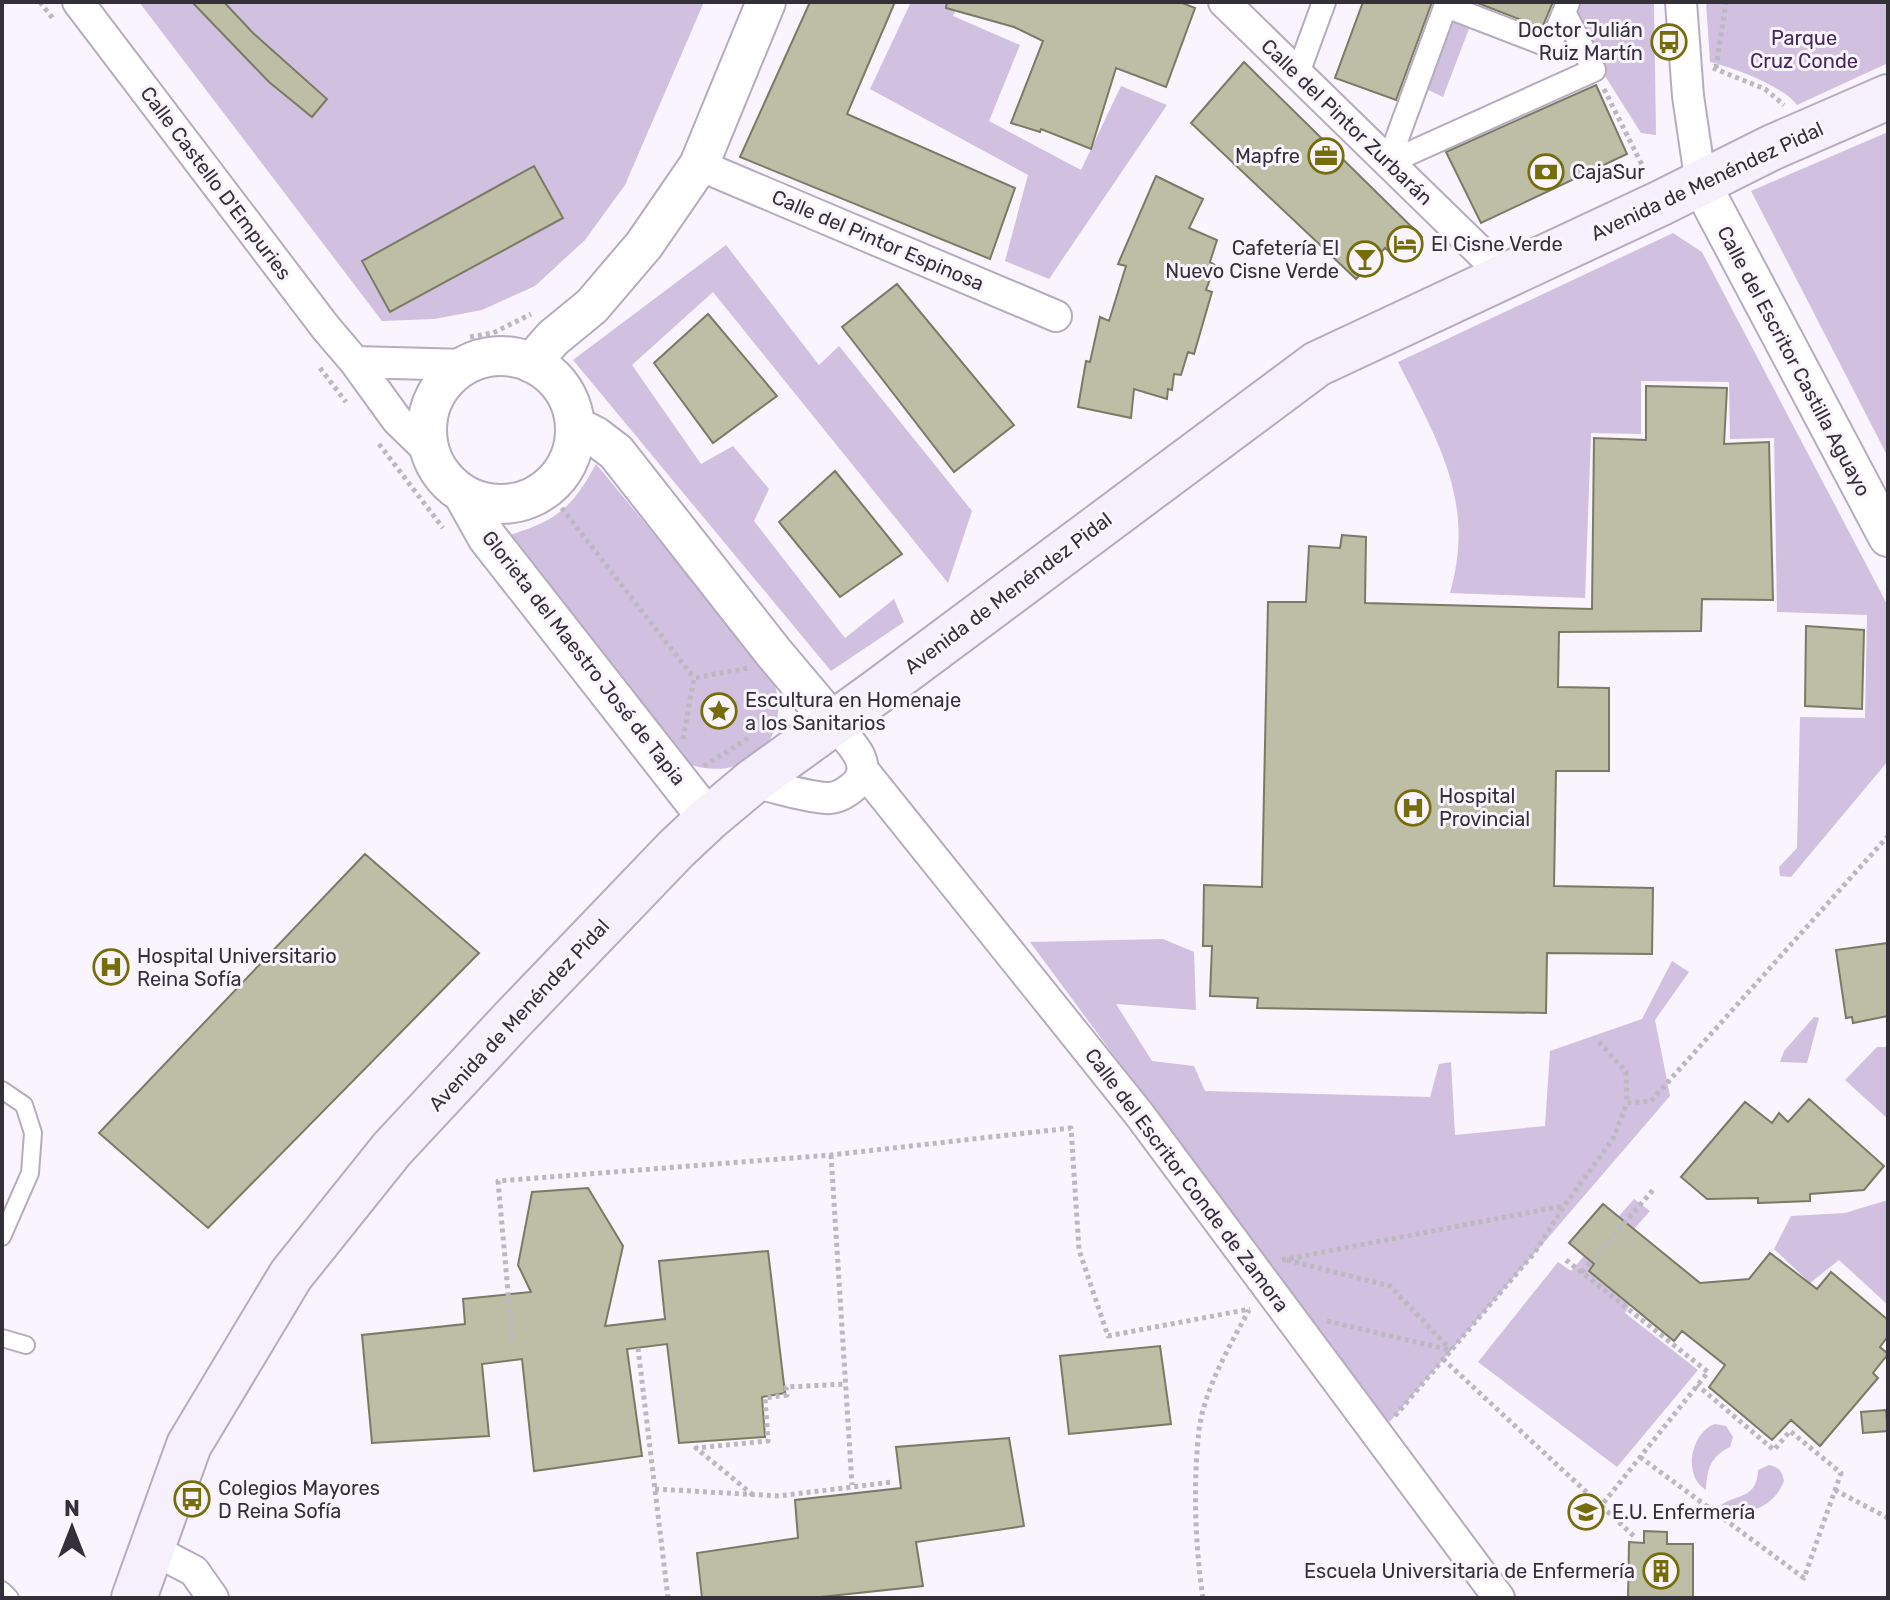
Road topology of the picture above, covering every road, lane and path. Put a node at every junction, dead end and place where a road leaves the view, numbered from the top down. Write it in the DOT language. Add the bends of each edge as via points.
graph roads {
  1 [pos="78,2"];
  2 [pos="766,2"];
  3 [pos="1224,2"];
  4 [pos="1324,2"];
  5 [pos="1681,2"];
  6 [pos="1726,2"];
  7 [pos="1446,4"];
  8 [pos="1566,7"];
  9 [pos="1704,67"];
  10 [pos="1716,69"];
  11 [pos="1594,70"];
  12 [pos="1298,73"];
  13 [pos="1888,97"];
  14 [pos="1786,110"];
  15 [pos="1388,163"];
  16 [pos="699,165"];
  17 [pos="1701,184"];
  18 [pos="1661,203"];
  19 [pos="1505,276"];
  20 [pos="542,308"];
  21 [pos="1056,316"];
  22 [pos="465,351"];
  23 [pos="355,362"];
  24 [pos="531,363"];
  25 [pos="575,426"];
  26 [pos="430,452"];
  27 [pos="547,489"];
  28 [pos="463,494"];
  29 [pos="1888,537"];
  30 [pos="774,653"];
  31 [pos="694,678"];
  32 [pos="833,723"];
  33 [pos="762,731"];
  34 [pos="863,770"];
  35 [pos="673,774"];
  36 [pos="752,782"];
  37 [pos="708,819"];
  38 [pos="1888,836"];
  39 [pos="1599,1042"];
  40 [pos="2,1090"];
  41 [pos="1627,1103"];
  42 [pos="831,1155"];
  43 [pos="1653,1190"];
  44 [pos="1564,1206"];
  45 [pos="2,1237"];
  46 [pos="1284,1259"];
  47 [pos="1566,1260"];
  48 [pos="1582,1272"];
  49 [pos="1258,1274"];
  50 [pos="1250,1309"];
  51 [pos="1286,1311"];
  52 [pos="512,1336"];
  53 [pos="2,1338"];
  54 [pos="26,1345"];
  55 [pos="638,1348"];
  56 [pos="1451,1350"];
  57 [pos="1443,1359"];
  58 [pos="846,1384"];
  59 [pos="1697,1385"];
  60 [pos="1379,1435"];
  61 [pos="1640,1457"];
  62 [pos="892,1482"];
  63 [pos="852,1485"];
  64 [pos="655,1489"];
  65 [pos="1835,1490"];
  66 [pos="753,1495"];
  67 [pos="1601,1506"];
  68 [pos="1888,1518"];
  69 [pos="1636,1538"];
  70 [pos="152,1549"];
  71 [pos="2,1590"];
  72 [pos="10,1598"];
  73 [pos="134,1598"];
  74 [pos="213,1598"];
  75 [pos="668,1598"];
  76 [pos="1203,1598"];
  77 [pos="1499,1598"];
  1 -- 23 [label="street, Calle Castello D'Empuries"];
  2 -- 16 [label="street"];
  3 -- 12 [label="street, Calle del Pintor Zurbarán"];
  4 -- 12 [label="street"];
  5 -- 17 [label="street"];
  6 -- 10 [label="path"];
  7 -- 8 [label="street" via="1550,46"];
  7 -- 15 [label="street"];
  8 -- 11 [label="street"];
  9 -- 10 [label="path"];
  10 -- 14 [label="path" via="1765,89"];
  11 -- 15 [label="street"];
  11 -- 18 [label="path"];
  12 -- 15 [label="street, Calle del Pintor Zurbarán"];
  13 -- 17 [label="main road, Avenida de Menéndez Pidal"];
  15 -- 19 [label="street, Calle del Pintor Zurbarán"];
  16 -- 21 [label="street, Calle del Pintor Espinosa"];
  16 -- 24 [label="street" via="623,270"];
  17 -- 18 [label="main road, Avenida de Menéndez Pidal"];
  17 -- 29 [label="street, Calle del Escritor Castilla Aguayo"];
  18 -- 19 [label="main road, Avenida de Menéndez Pidal"];
  19 -- 32 [label="main road, Avenida de Menéndez Pidal" via="1317,364"];
  20 -- 22 [label="path"];
  22 -- 23 [label="street"];
  22 -- 24 [label="street"];
  22 -- 26 [label="street" via="428,416"];
  23 -- 26 [label="street, Glorieta del Maestro José de Tapia" via="397,420"];
  24 -- 25 [label="street" via="562,388"];
  25 -- 27 [label="street" via="568,462"];
  25 -- 30 [label="street" via="616,452"];
  26 -- 28 [label="street, Glorieta del Maestro José de Tapia" via="442,475"];
  27 -- 28 [label="street, Glorieta del Maestro José de Tapia" via="499,504"];
  27 -- 31 [label="path"];
  28 -- 35 [label="street, Glorieta del Maestro José de Tapia" via="487,537"];
  30 -- 31 [label="path" via="753,667"];
  30 -- 32 [label="street"];
  31 -- 35 [label="path"];
  32 -- 34 [label="street, Calle del Escritor Conde de Zamora" via="861,758"];
  32 -- 36 [label="main road, Avenida de Menéndez Pidal"];
  33 -- 35 [label="path"];
  34 -- 36 [label="street" via="849,790 827,798"];
  34 -- 49 [label="street, Calle del Escritor Conde de Zamora" via="1078,1036"];
  35 -- 37 [label="street, Glorieta del Maestro José de Tapia"];
  36 -- 37 [label="main road, Avenida de Menéndez Pidal"];
  37 -- 70 [label="main road, Avenida de Menéndez Pidal" via="392,1149 291,1275 189,1445"];
  38 -- 41 [label="path" via="1651,1101"];
  39 -- 41 [label="path" via="1626,1072"];
  40 -- 45 [label="lane" via="24,1105 33,1133 30,1173"];
  41 -- 44 [label="path" via="1613,1139"];
  42 -- 50 [label="path" via="1071,1128 1079,1250 1108,1336"];
  42 -- 52 [label="path" via="498,1181"];
  42 -- 58 [label="path"];
  43 -- 48 [label="path"];
  44 -- 46 [label="path"];
  44 -- 56 [label="path" via="1535,1252"];
  46 -- 49 [label="path"];
  46 -- 56 [label="path" via="1390,1286"];
  47 -- 48 [label="path"];
  48 -- 59 [label="path" via="1708,1372"];
  49 -- 50 [label="path"];
  49 -- 51 [label="street, Calle del Escritor Conde de Zamora"];
  50 -- 76 [label="path" via="1221,1362 1200,1428 1196,1548"];
  51 -- 56 [label="path"];
  51 -- 60 [label="street, Calle del Escritor Conde de Zamora"];
  53 -- 54 [label="lane"];
  55 -- 64 [label="path"];
  56 -- 57 [label="path"];
  57 -- 60 [label="path"];
  57 -- 67 [label="path"];
  58 -- 63 [label="path"];
  58 -- 66 [label="path" via="786,1387 787,1395 765,1398 768,1441 696,1448"];
  59 -- 61 [label="path"];
  59 -- 65 [label="path" via="1774,1450 1790,1431 1841,1473"];
  60 -- 77 [label="street, Calle del Escritor Conde de Zamora"];
  61 -- 65 [label="path" via="1804,1578"];
  61 -- 67 [label="path"];
  62 -- 63 [label="path"];
  63 -- 66 [label="path"];
  64 -- 66 [label="path"];
  64 -- 75 [label="path"];
  65 -- 68 [label="path"];
  67 -- 69 [label="path"];
  70 -- 73 [label="main road, Avenida de Menéndez Pidal"];
  70 -- 74 [label="street" via="194,1571"];
  71 -- 72 [label="lane"];
}
